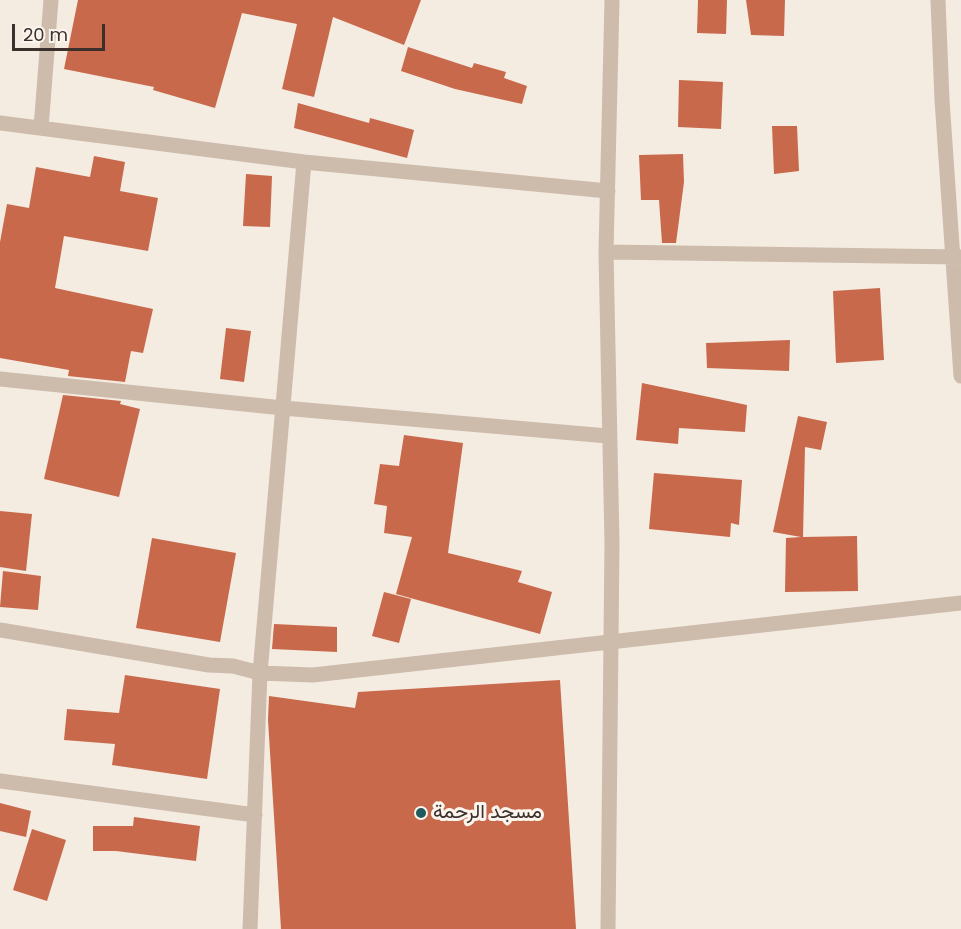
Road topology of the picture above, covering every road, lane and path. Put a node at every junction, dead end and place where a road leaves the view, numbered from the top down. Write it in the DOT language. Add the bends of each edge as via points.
graph roads {
  1 [pos="51,0"];
  2 [pos="612,0"];
  3 [pos="938,0"];
  4 [pos="0,123"];
  5 [pos="41,128"];
  6 [pos="304,162"];
  7 [pos="608,191"];
  8 [pos="606,252"];
  9 [pos="957,257"];
  10 [pos="961,376"];
  11 [pos="0,379"];
  12 [pos="283,408"];
  13 [pos="608,436"];
  14 [pos="961,603"];
  15 [pos="0,630"];
  16 [pos="612,641"];
  17 [pos="260,673"];
  18 [pos="0,781"];
  19 [pos="255,815"];
  20 [pos="250,929"];
  21 [pos="608,929"];
  1 -- 5 [label="street"];
  2 -- 7 [label="street"];
  3 -- 9 [label="street"];
  4 -- 5 [label="street"];
  5 -- 6 [label="street"];
  6 -- 7 [label="street"];
  6 -- 12 [label="street"];
  7 -- 8 [label="street"];
  8 -- 9 [label="street"];
  8 -- 13 [label="street"];
  9 -- 10 [label="street"];
  11 -- 12 [label="street"];
  12 -- 13 [label="street"];
  12 -- 17 [label="street"];
  13 -- 16 [label="street"];
  14 -- 16 [label="street"];
  15 -- 17 [label="street"];
  16 -- 17 [label="street" via="313,675"];
  16 -- 21 [label="street"];
  17 -- 19 [label="street"];
  18 -- 19 [label="street"];
  19 -- 20 [label="street"];
}
